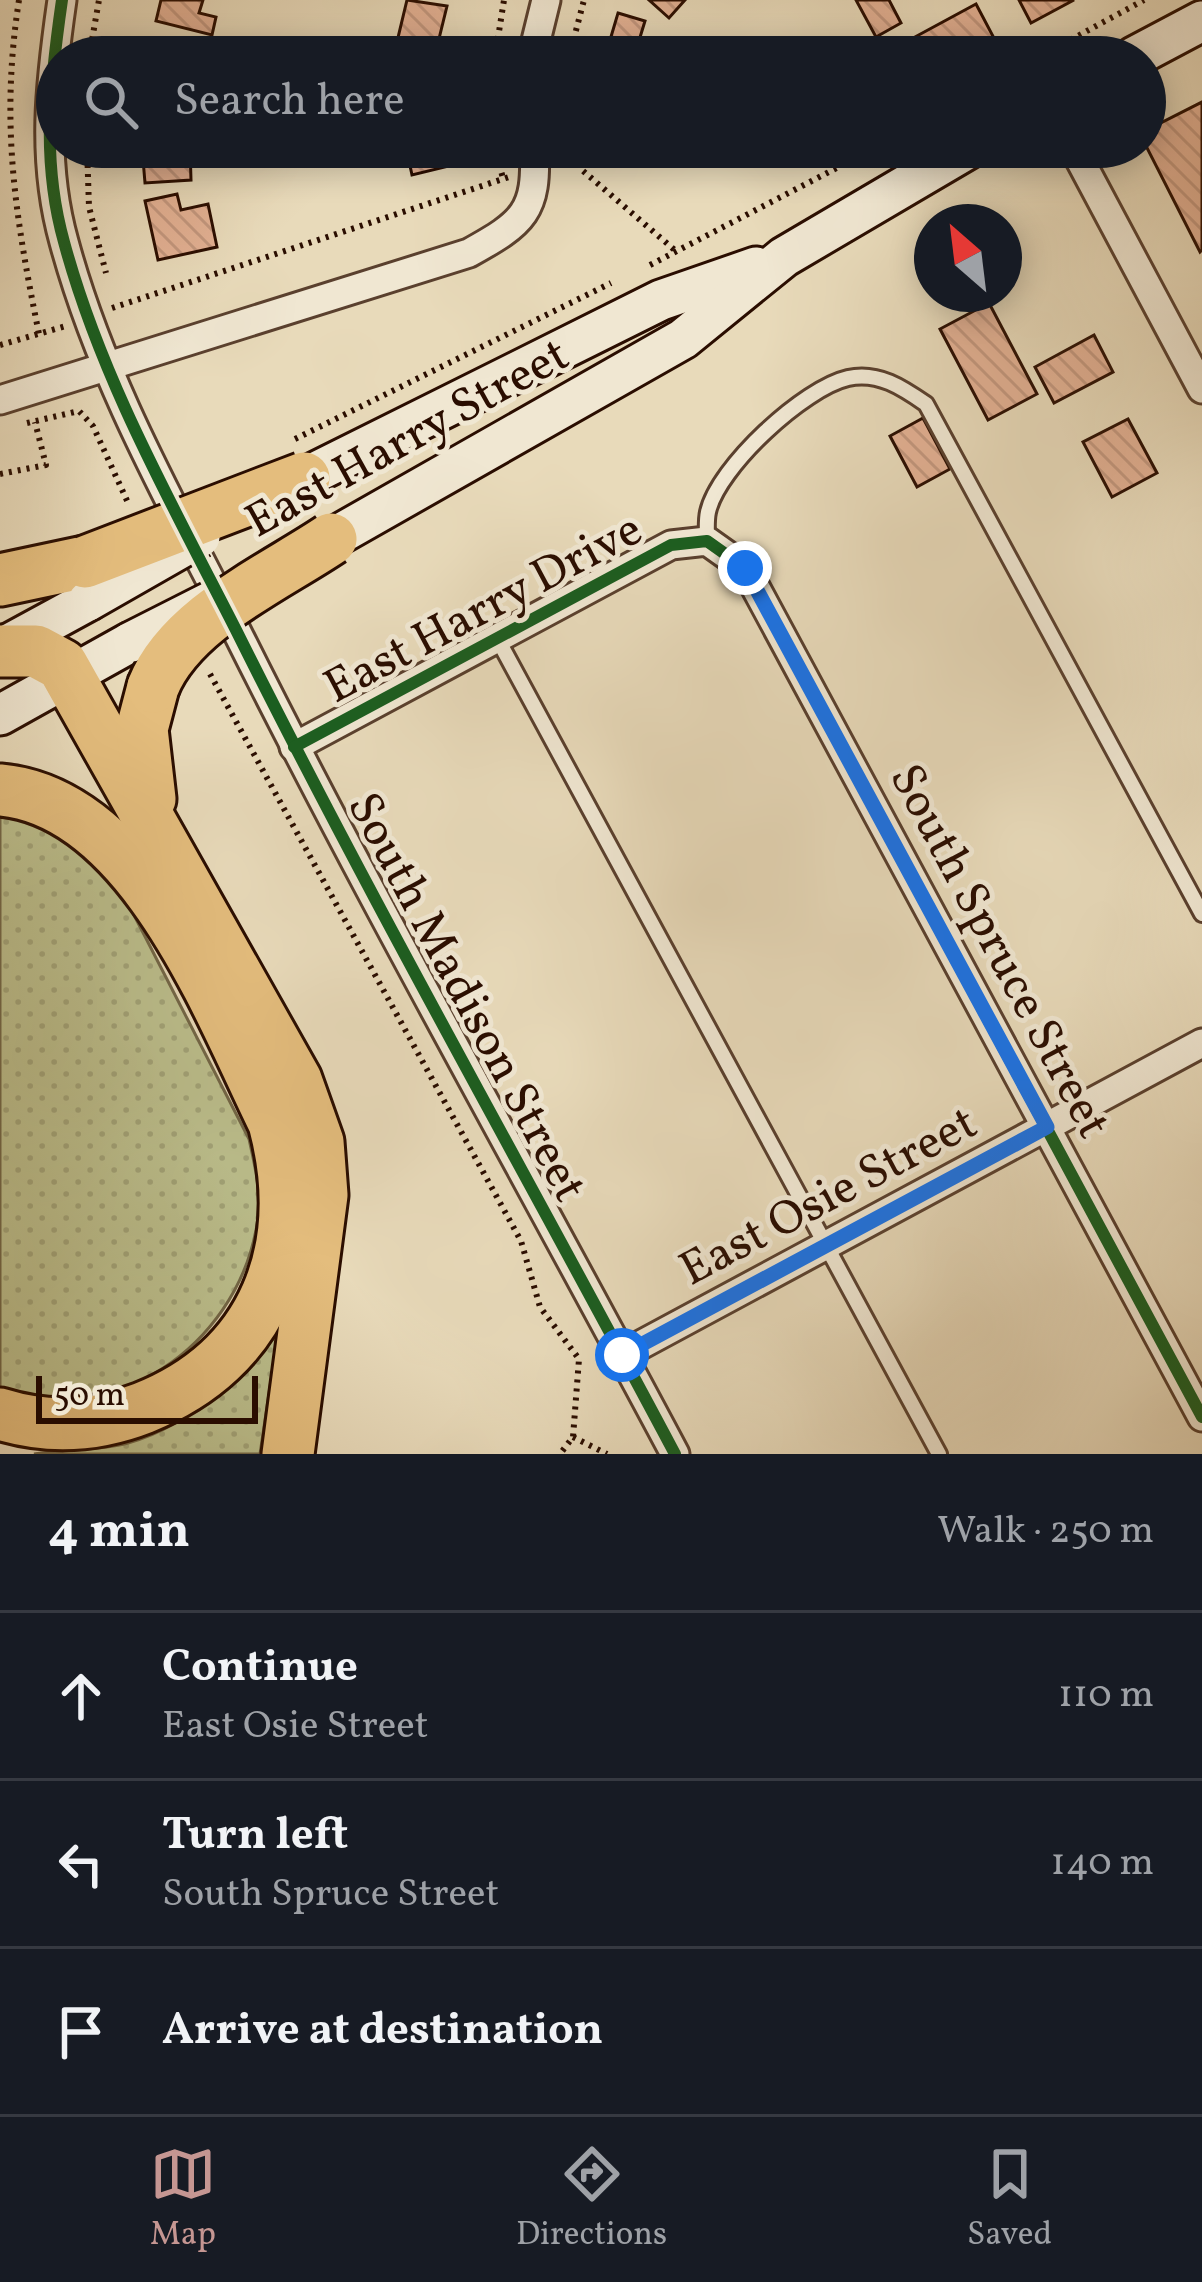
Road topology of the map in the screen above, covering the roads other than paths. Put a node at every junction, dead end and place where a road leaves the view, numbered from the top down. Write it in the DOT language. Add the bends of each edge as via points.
graph roads {
  1 [pos="62,0"];
  2 [pos="545,0"];
  3 [pos="1202,21"];
  4 [pos="57,36"];
  5 [pos="537,36"];
  6 [pos="1166,40"];
  7 [pos="50,168"];
  8 [pos="536,168"];
  9 [pos="935,168"];
  10 [pos="1083,168"];
  11 [pos="784,257"];
  12 [pos="107,367"];
  13 [pos="1202,389"];
  14 [pos="0,400"];
  15 [pos="290,464"];
  16 [pos="331,539"];
  17 [pos="707,541"];
  18 [pos="0,580"];
  19 [pos="86,582"];
  20 [pos="496,638"];
  21 [pos="0,650"];
  22 [pos="142,665"];
  23 [pos="69,676"];
  24 [pos="0,716"];
  25 [pos="294,747"];
  26 [pos="0,790"];
  27 [pos="157,835"];
  28 [pos="1202,914"];
  29 [pos="1202,1043"];
  30 [pos="1047,1127"];
  31 [pos="828,1245"];
  32 [pos="622,1355"];
  33 [pos="0,1414"];
  34 [pos="1202,1417"];
  35 [pos="288,1454"];
  36 [pos="675,1454"];
  37 [pos="939,1454"];
  1 -- 4 [label="street, South Madison Street"];
  2 -- 5 [label="street"];
  3 -- 6 [label="main road"];
  7 -- 12 [label="street, South Madison Street" via="63,241 102,312"];
  8 -- 12 [label="street" via="537,185 519,220 469,253"];
  9 -- 11 [label="main road, East Harry Street"];
  10 -- 13 [label="street"];
  11 -- 15 [label="main road, East Harry Street" via="661,300"];
  11 -- 16 [label="main road, East Harry Street" via="683,339"];
  12 -- 14 [label="street"];
  12 -- 25 [label="street, South Madison Street"];
  15 -- 19 [label="highway, bridge"];
  16 -- 22 [label="highway, bridge" via="193,632 160,668"];
  17 -- 20 [label="street, East Harry Drive" via="671,545"];
  17 -- 28 [label="lane" via="708,509 756,440 808,393 852,376 894,382 926,404"];
  17 -- 30 [label="street, South Spruce Street" via="745,568"];
  18 -- 19 [label="highway"];
  19 -- 21 [label="main road"];
  20 -- 25 [label="street, East Harry Drive"];
  20 -- 31 [label="lane"];
  21 -- 23 [label="highway" via="37,651"];
  22 -- 23 [label="main road"];
  22 -- 27 [label="highway"];
  23 -- 24 [label="main road"];
  23 -- 27 [label="highway"];
  25 -- 32 [label="street, South Madison Street"];
  26 -- 33 [label="highway" via="90,825 158,899 274,1123 285,1203 273,1282 214,1370 111,1421"];
  27 -- 35 [label="highway" via="296,1080 318,1142 320,1244"];
  29 -- 30 [label="street, East Osie Street"];
  30 -- 31 [label="street, East Osie Street"];
  30 -- 34 [label="street, South Spruce Street"];
  31 -- 32 [label="street, East Osie Street"];
  31 -- 37 [label="lane"];
  32 -- 36 [label="street, South Madison Street"];
}
